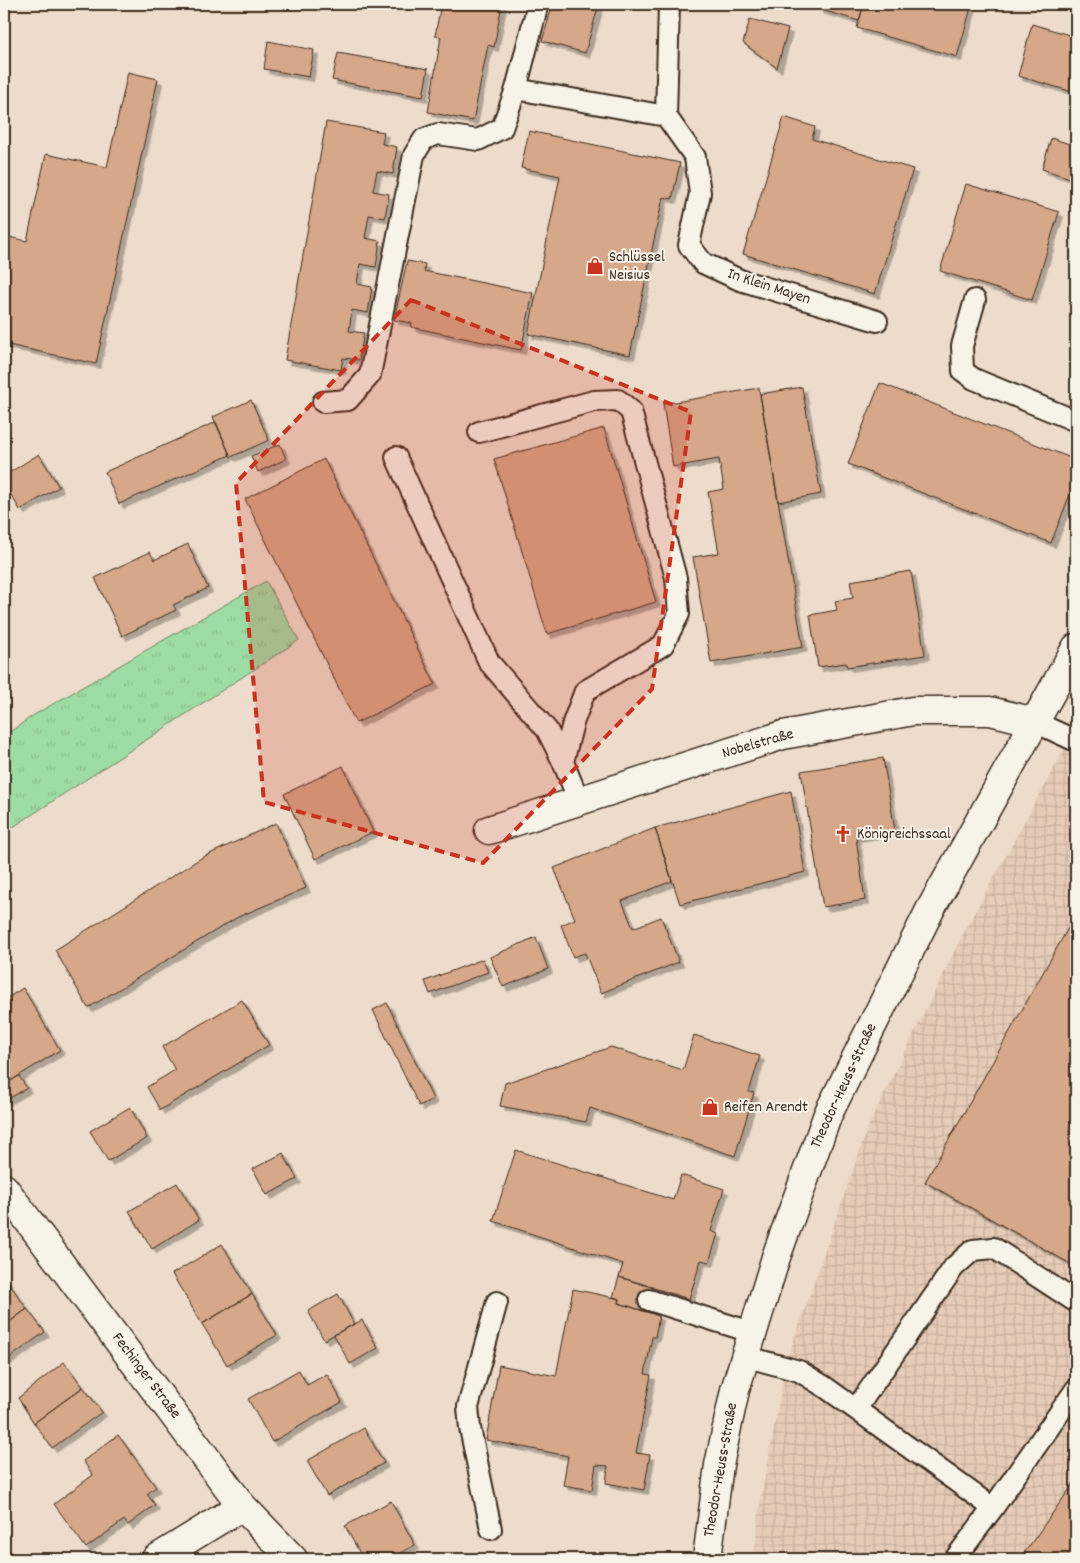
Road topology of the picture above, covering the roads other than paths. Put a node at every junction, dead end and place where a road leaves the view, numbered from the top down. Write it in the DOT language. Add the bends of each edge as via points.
graph roads {
  1 [pos="538,4"];
  2 [pos="669,4"];
  3 [pos="516,89"];
  4 [pos="666,116"];
  5 [pos="975,300"];
  6 [pos="877,321"];
  7 [pos="323,402"];
  8 [pos="1076,422"];
  9 [pos="479,432"];
  10 [pos="396,457"];
  11 [pos="1076,648"];
  12 [pos="1035,722"];
  13 [pos="1076,742"];
  14 [pos="563,762"];
  15 [pos="579,801"];
  16 [pos="489,830"];
  17 [pos="4,1188"];
  18 [pos="649,1300"];
  19 [pos="497,1302"];
  20 [pos="1076,1302"];
  21 [pos="748,1344"];
  22 [pos="1076,1389"];
  23 [pos="856,1409"];
  24 [pos="242,1506"];
  25 [pos="994,1508"];
  26 [pos="491,1529"];
  27 [pos="156,1559"];
  28 [pos="293,1559"];
  29 [pos="707,1559"];
  30 [pos="955,1559"];
  1 -- 3 [label="lane"];
  2 -- 4 [label="lane"];
  3 -- 4 [label="lane"];
  3 -- 7 [label="lane" via="502,128 478,140 438,134 424,139 414,155 370,375 348,400"];
  4 -- 6 [label="lane, In Klein Mayen" via="694,157 700,193 689,245 703,262 740,280"];
  5 -- 8 [label="lane" via="962,346 963,371 974,379"];
  9 -- 14 [label="lane" via="594,402 618,400 631,411 676,578 679,614 664,645 585,691"];
  10 -- 14 [label="lane" via="489,662 547,730"];
  11 -- 12 [label="street, Theodor-Heuss-Straße"];
  12 -- 13 [label="lane"];
  12 -- 15 [label="street, Nobelstraße" via="990,711 913,711 783,735"];
  12 -- 21 [label="street, Theodor-Heuss-Straße" via="930,910 828,1114"];
  14 -- 15 [label="lane"];
  15 -- 16 [label="street, Nobelstraße"];
  17 -- 24 [label="street, Fechinger Straße"];
  18 -- 21 [label="lane"];
  19 -- 26 [label="lane" via="468,1407"];
  20 -- 23 [label="lane" via="994,1248 972,1250 954,1268"];
  21 -- 23 [label="lane" via="799,1371"];
  21 -- 29 [label="street, Theodor-Heuss-Straße" via="719,1466"];
  22 -- 25 [label="lane"];
  23 -- 25 [label="lane"];
  24 -- 27 [label="street"];
  24 -- 28 [label="street, Fechinger Straße"];
  25 -- 30 [label="lane"];
}
